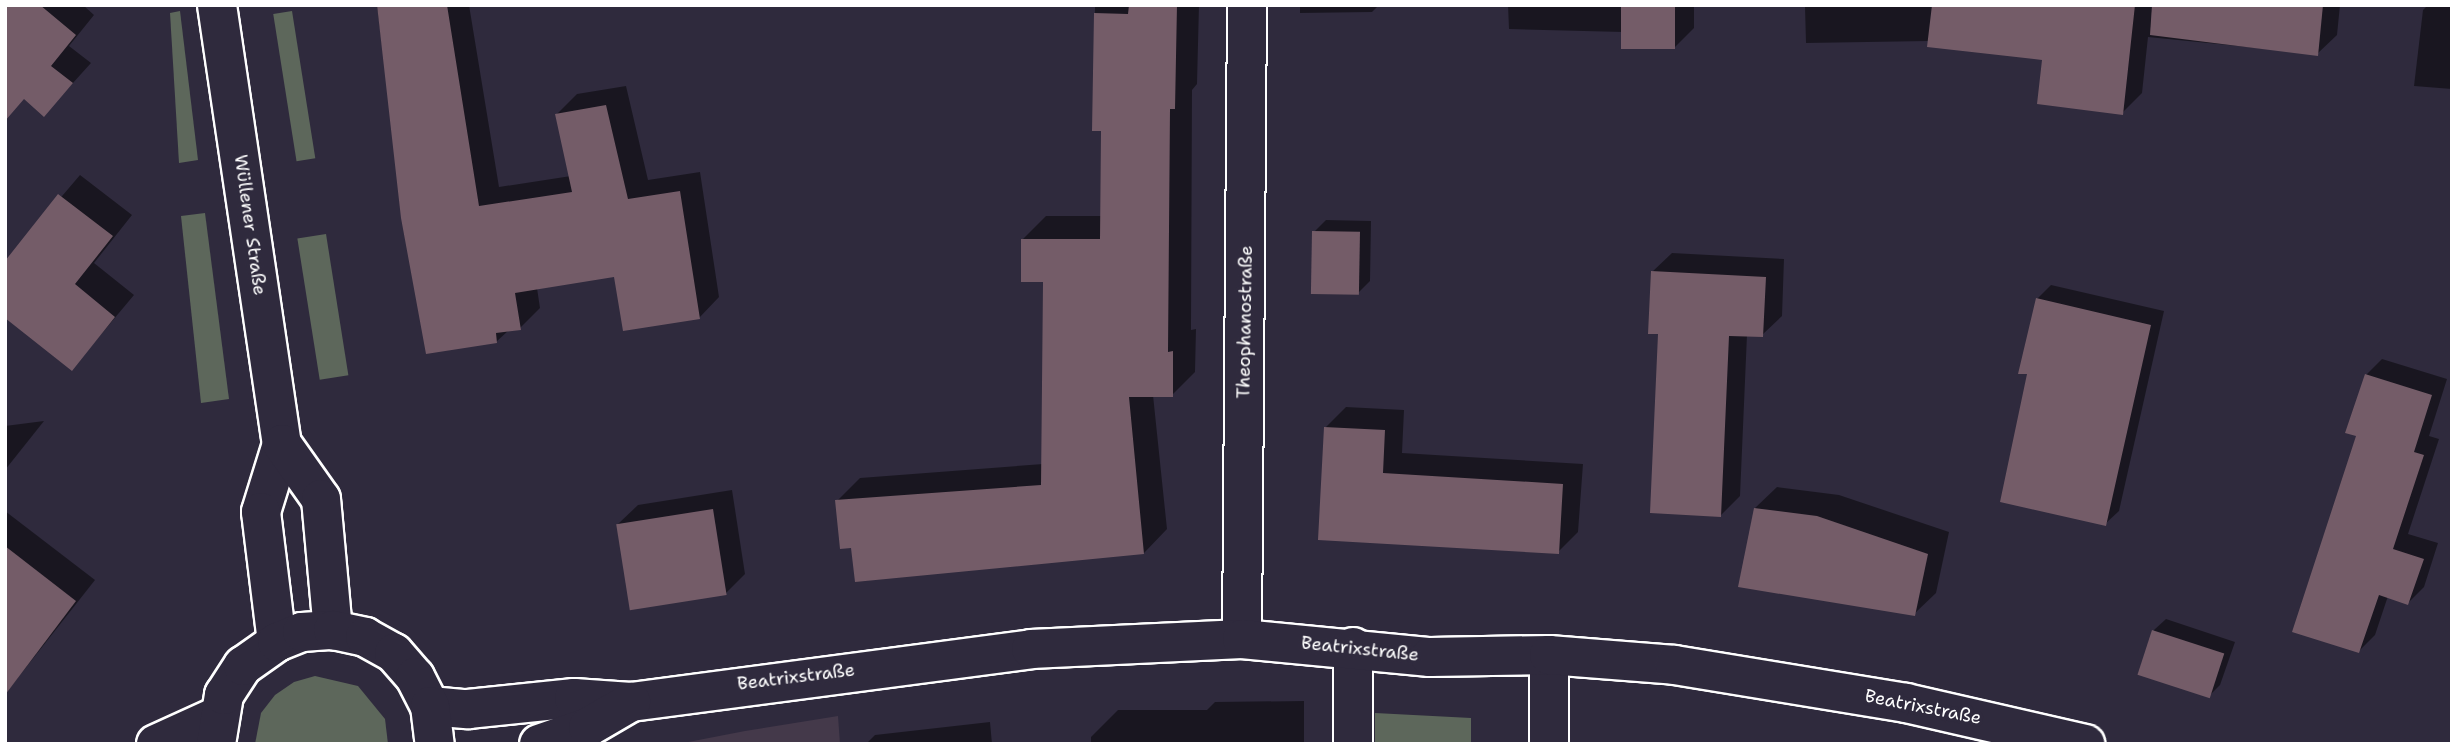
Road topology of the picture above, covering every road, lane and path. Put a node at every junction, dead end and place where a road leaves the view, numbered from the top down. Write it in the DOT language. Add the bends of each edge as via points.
graph roads {
  1 [pos="217,5"];
  2 [pos="1247,5"];
  3 [pos="282,444"];
  4 [pos="334,630"];
  5 [pos="1242,639"];
  6 [pos="277,642"];
  7 [pos="1353,647"];
  8 [pos="1549,655"];
  9 [pos="631,702"];
  10 [pos="430,706"];
  11 [pos="218,729"];
  12 [pos="156,744"];
  13 [pos="435,744"];
  14 [pos="539,744"];
  15 [pos="1353,744"];
  16 [pos="1549,744"];
  17 [pos="2085,744"];
  1 -- 3 [label="street, Wüllener Straße"];
  2 -- 5 [label="street, Theophanostraße"];
  3 -- 4 [label="street, Wüllener Straße" via="321,499"];
  3 -- 6 [label="street, Wüllener Straße" via="261,512"];
  4 -- 6 [label="street" via="302,632"];
  4 -- 10 [label="street" via="365,637 394,653 415,677"];
  5 -- 7 [label="street, Beatrixstraße"];
  5 -- 9 [label="street, Beatrixstraße" via="1031,649"];
  6 -- 11 [label="street" via="243,666 224,695"];
  7 -- 8 [label="street, Beatrixstraße" via="1430,657"];
  7 -- 15 [label="street"];
  8 -- 16 [label="street"];
  8 -- 17 [label="street, Beatrixstraße" via="1675,665 1793,682"];
  9 -- 10 [label="street" via="574,698 468,709"];
  9 -- 14 [label="street" via="588,727"];
  10 -- 13 [label="street"];
  11 -- 12 [label="street"];
}
